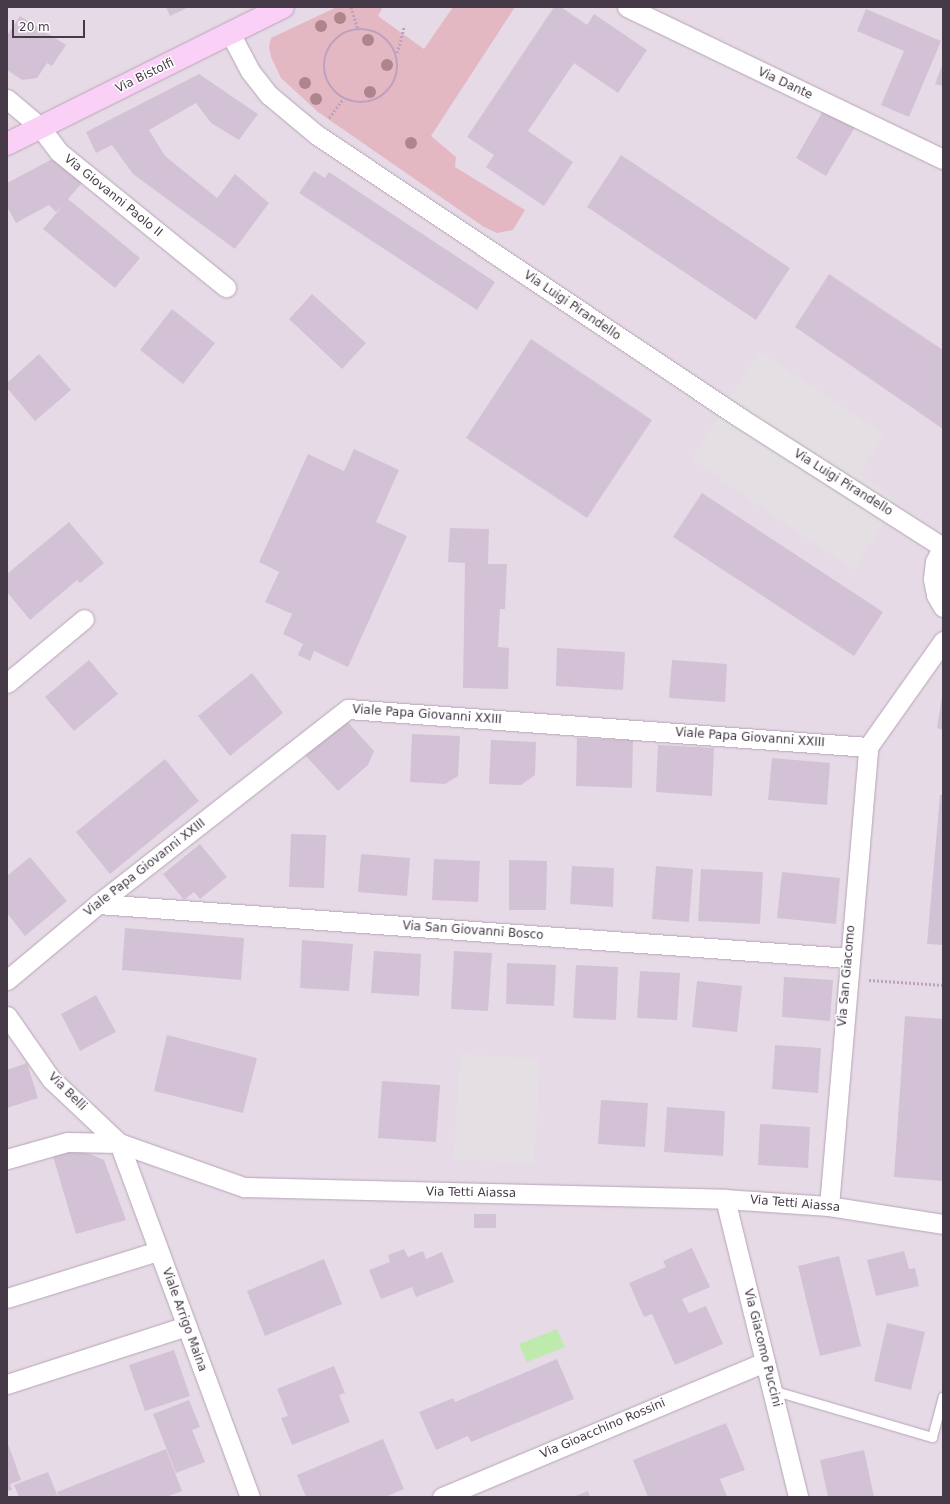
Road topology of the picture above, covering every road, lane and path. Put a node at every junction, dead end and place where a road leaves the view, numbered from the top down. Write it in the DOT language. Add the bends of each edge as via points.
graph roads {
  1 [pos="283,7"];
  2 [pos="351,7"];
  3 [pos="627,7"];
  4 [pos="404,26"];
  5 [pos="358,28"];
  6 [pos="230,33"];
  7 [pos="397,53"];
  8 [pos="7,99"];
  9 [pos="40,127"];
  10 [pos="7,144"];
  11 [pos="943,159"];
  12 [pos="226,287"];
  13 [pos="943,546"];
  14 [pos="943,607"];
  15 [pos="84,619"];
  16 [pos="943,641"];
  17 [pos="7,683"];
  18 [pos="868,747"];
  19 [pos="98,904"];
  20 [pos="849,958"];
  21 [pos="847,978"];
  22 [pos="7,980"];
  23 [pos="943,985"];
  24 [pos="7,1016"];
  25 [pos="119,1143"];
  26 [pos="7,1159"];
  27 [pos="726,1199"];
  28 [pos="829,1206"];
  29 [pos="943,1224"];
  30 [pos="158,1251"];
  31 [pos="7,1298"];
  32 [pos="187,1326"];
  33 [pos="765,1362"];
  34 [pos="7,1384"];
  35 [pos="772,1390"];
  36 [pos="943,1396"];
  37 [pos="250,1497"];
  38 [pos="442,1497"];
  39 [pos="798,1497"];
  1 -- 6 [label="street, Via Bistolfi"];
  2 -- 5 [label="path"];
  3 -- 11 [label="street, Via Dante"];
  4 -- 7 [label="path"];
  5 -- 7 [label="path" via="374,30 388,39"];
  5 -- 7 [label="path" via="345,32 334,40 326,51 323,64 332,90 343,99 360,103 378,100 392,88 398,71"];
  6 -- 9 [label="street, Via Bistolfi"];
  6 -- 13 [label="street, Via Luigi Pirandello" via="250,70 269,95 317,135 739,417"];
  8 -- 9 [label="street, Via Giovanni Paolo II"];
  9 -- 10 [label="street, Via Bistolfi"];
  9 -- 12 [label="street, Via Giovanni Paolo II" via="59,152"];
  13 -- 14 [label="street" via="935,562 933,579 936,595"];
  15 -- 17 [label="street"];
  16 -- 18 [label="street"];
  18 -- 19 [label="street, Viale Papa Giovanni XXIII" via="348,709"];
  18 -- 20 [label="street, Via San Giacomo"];
  19 -- 20 [label="street, Via San Giovanni Bosco"];
  19 -- 22 [label="street, Viale Papa Giovanni XXIII"];
  20 -- 21 [label="street, Via San Giacomo"];
  21 -- 23 [label="path"];
  21 -- 28 [label="street, Via San Giacomo"];
  24 -- 25 [label="street, Via Belli" via="51,1079"];
  25 -- 26 [label="street, Via Tetti Aiassa" via="66,1142"];
  25 -- 27 [label="street, Via Tetti Aiassa" via="244,1187"];
  25 -- 30 [label="street, Viale Arrigo Maina"];
  27 -- 28 [label="street, Via Tetti Aiassa"];
  27 -- 33 [label="street, Via Giacomo Puccini"];
  28 -- 29 [label="street, Via Tetti Aiassa"];
  30 -- 31 [label="street"];
  30 -- 32 [label="street, Viale Arrigo Maina"];
  32 -- 34 [label="street"];
  32 -- 37 [label="street, Viale Arrigo Maina"];
  33 -- 35 [label="street, Via Giacomo Puccini"];
  33 -- 38 [label="street, Via Gioacchino Rossini"];
  35 -- 36 [label="lane" via="932,1437"];
  35 -- 39 [label="street, Via Giacomo Puccini"];
}
